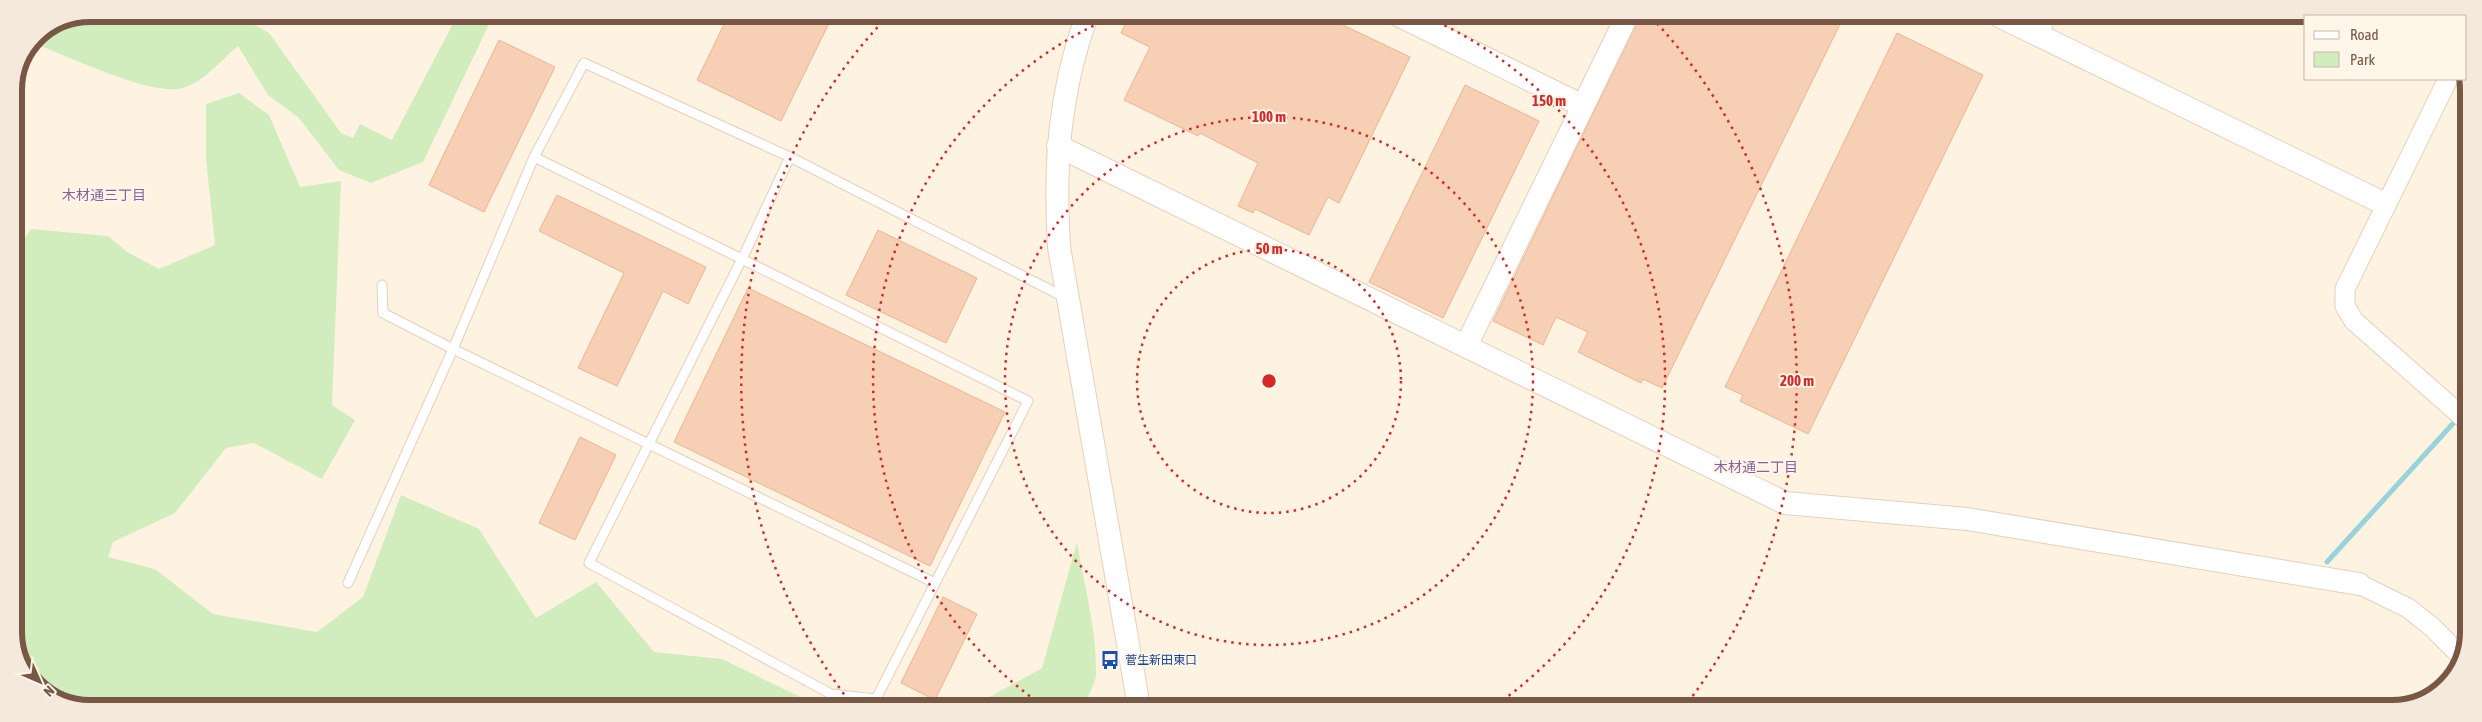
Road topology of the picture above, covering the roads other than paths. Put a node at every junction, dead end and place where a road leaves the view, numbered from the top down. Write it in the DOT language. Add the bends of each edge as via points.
graph roads {
  1 [pos="1084,22"];
  2 [pos="1412,22"];
  3 [pos="1624,22"];
  4 [pos="2026,22"];
  5 [pos="2040,25"];
  6 [pos="2447,80"];
  7 [pos="1583,106"];
  8 [pos="1058,146"];
  9 [pos="534,157"];
  10 [pos="790,157"];
  11 [pos="2385,204"];
  12 [pos="742,259"];
  13 [pos="382,286"];
  14 [pos="1067,299"];
  15 [pos="1466,346"];
  16 [pos="453,349"];
  17 [pos="2460,415"];
  18 [pos="649,444"];
  19 [pos="348,583"];
  20 [pos="936,583"];
  21 [pos="2359,584"];
  22 [pos="2456,652"];
  23 [pos="1138,700"];
  1 -- 8 [label="street" via="1063,100"];
  2 -- 7 [label="street"];
  3 -- 7 [label="street"];
  4 -- 5 [label="street"];
  5 -- 11 [label="street"];
  6 -- 11 [label="street"];
  7 -- 15 [label="street"];
  8 -- 14 [label="street" via="1056,207"];
  8 -- 15 [label="street"];
  9 -- 10 [label="lane" via="584,63"];
  9 -- 12 [label="lane"];
  9 -- 16 [label="lane"];
  10 -- 12 [label="lane"];
  10 -- 14 [label="lane"];
  11 -- 17 [label="street" via="2345,289 2345,306 2354,321"];
  12 -- 18 [label="lane"];
  12 -- 20 [label="lane" via="1028,401"];
  13 -- 16 [label="lane" via="383,313"];
  14 -- 23 [label="street"];
  15 -- 21 [label="street" via="1785,503 1968,519"];
  16 -- 18 [label="lane"];
  16 -- 19 [label="lane"];
  18 -- 20 [label="lane"];
  18 -- 20 [label="lane" via="589,563 832,694 876,699"];
  21 -- 22 [label="street" via="2408,608"];
}
